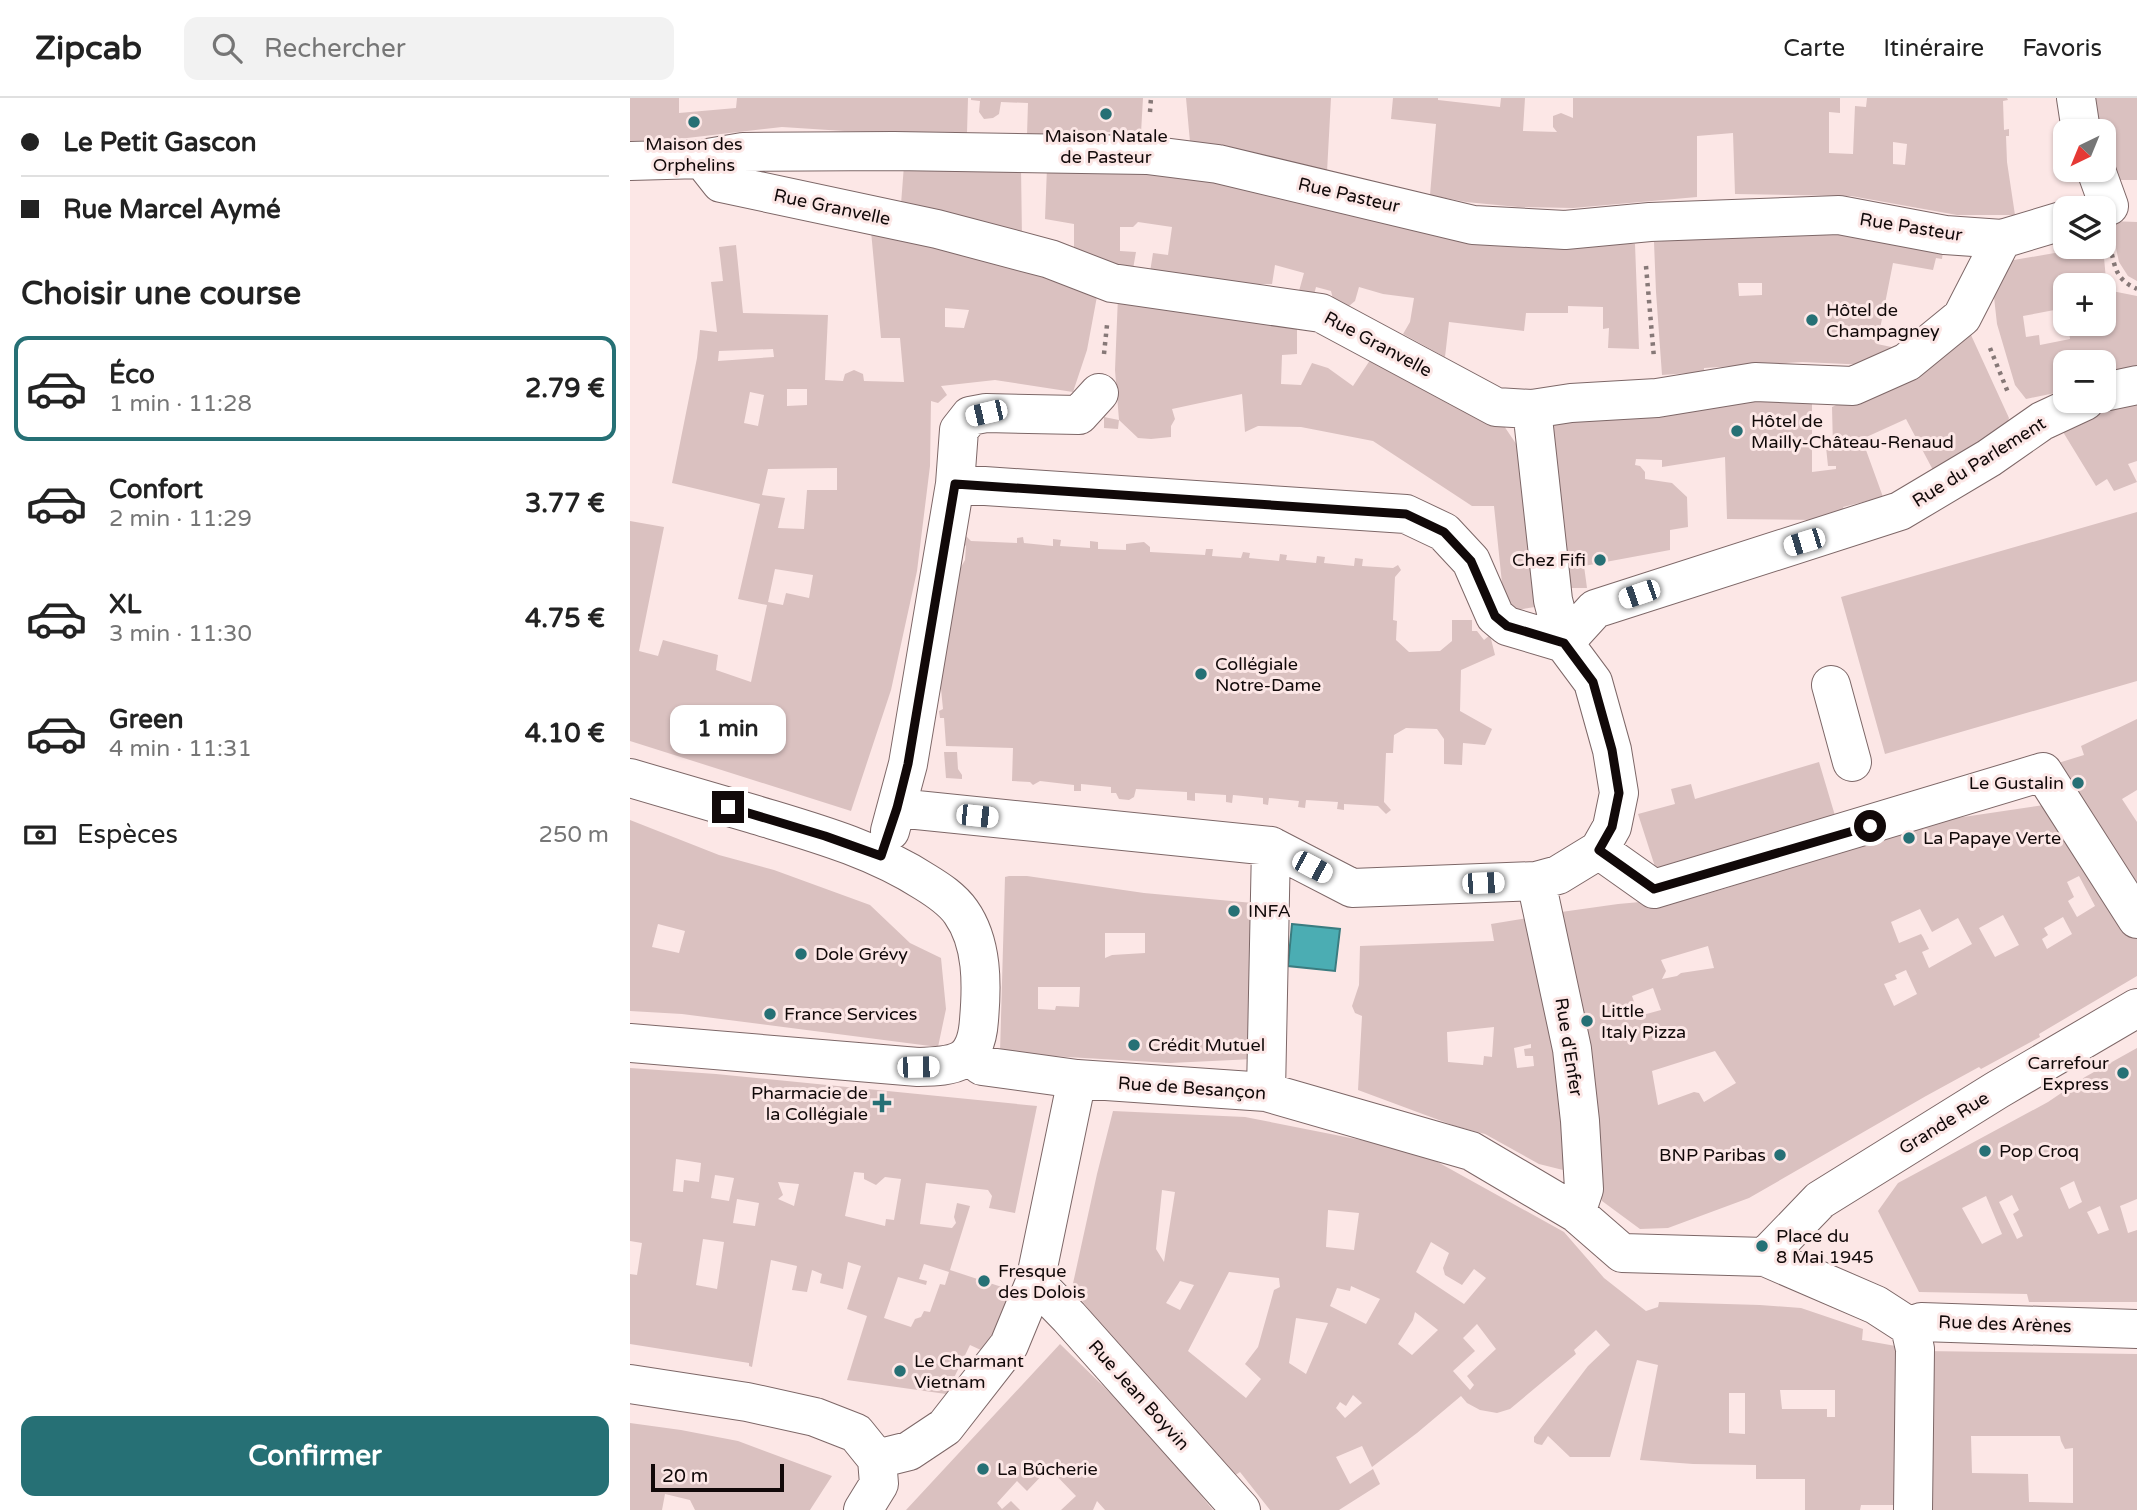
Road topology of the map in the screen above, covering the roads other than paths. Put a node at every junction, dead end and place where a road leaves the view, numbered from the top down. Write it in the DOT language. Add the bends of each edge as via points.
graph roads {
  1 [pos="2076,98"];
  2 [pos="2079,119"];
  3 [pos="702,159"];
  4 [pos="630,161"];
  5 [pos="2053,224"];
  6 [pos="2002,239"];
  7 [pos="2137,386"];
  8 [pos="2116,390"];
  9 [pos="1100,393"];
  10 [pos="1532,409"];
  11 [pos="2059,413"];
  12 [pos="955,484"];
  13 [pos="1564,643"];
  14 [pos="1830,685"];
  15 [pos="1852,762"];
  16 [pos="630,778"];
  17 [pos="897,808"];
  18 [pos="1271,846"];
  19 [pos="1599,850"];
  20 [pos="881,856"];
  21 [pos="1536,881"];
  22 [pos="2137,919"];
  23 [pos="2137,1008"];
  24 [pos="630,1043"];
  25 [pos="968,1055"];
  26 [pos="1077,1079"];
  27 [pos="1266,1091"];
  28 [pos="1576,1213"];
  29 [pos="1765,1256"];
  30 [pos="1035,1282"];
  31 [pos="1910,1328"];
  32 [pos="2137,1329"];
  33 [pos="630,1384"];
  34 [pos="877,1460"];
  35 [pos="863,1510"];
  36 [pos="1241,1510"];
  37 [pos="1913,1510"];
  1 -- 2 [label="street"];
  3 -- 4 [label="street, Rue Pasteur"];
  3 -- 6 [label="street, Rue Pasteur" via="743,152 1147,155 1218,164 1473,225 1565,230 1839,215 1945,235"];
  3 -- 10 [label="street, Rue Granvelle" via="721,183 937,229 1050,259 1112,283 1321,313 1496,407"];
  5 -- 6 [label="street, Rue Pasteur"];
  6 -- 10 [label="street, Rue Granvelle" via="1962,317 1907,362 1853,386 1755,382 1657,398"];
  7 -- 8 [label="street"];
  9 -- 12 [label="street" via="1079,415 970,416 959,430"];
  10 -- 13 [label="street" via="1553,600"];
  11 -- 13 [label="street, Rue du Parlement" via="1900,511 1594,609"];
  12 -- 13 [label="street" via="1406,514 1444,532 1471,561 1495,616 1507,626"];
  12 -- 17 [label="street" via="911,751"];
  13 -- 19 [label="street" via="1593,682 1612,750 1619,793 1612,827"];
  14 -- 15 [label="street"];
  16 -- 20 [label="street"];
  17 -- 18 [label="street"];
  17 -- 20 [label="street"];
  18 -- 21 [label="street" via="1352,888"];
  18 -- 27 [label="street"];
  19 -- 21 [label="street" via="1558,875"];
  19 -- 22 [label="street" via="1654,889 2043,772"];
  20 -- 25 [label="street" via="931,886 963,915 980,961 978,1035"];
  21 -- 28 [label="street, Rue d'Enfer" via="1572,1049 1584,1189"];
  23 -- 29 [label="street, Grande Rue" via="1820,1200"];
  24 -- 25 [label="street" via="918,1067 947,1066"];
  25 -- 26 [label="street, Rue de Besançon" via="982,1066"];
  26 -- 27 [label="street, Rue de Besançon"];
  26 -- 30 [label="street"];
  27 -- 28 [label="street, Rue de Besançon" via="1471,1151"];
  28 -- 29 [label="street, Rue de Besançon" via="1622,1254"];
  29 -- 31 [label="street" via="1876,1305"];
  30 -- 34 [label="street" via="1009,1345 945,1427 909,1451"];
  30 -- 36 [label="street, Rue Jean Boyvin"];
  31 -- 32 [label="street, Rue des Arènes" via="1921,1322"];
  31 -- 37 [label="street" via="1915,1349"];
  33 -- 34 [label="street" via="815,1417 856,1433"];
  34 -- 35 [label="street" via="879,1484"];
}
